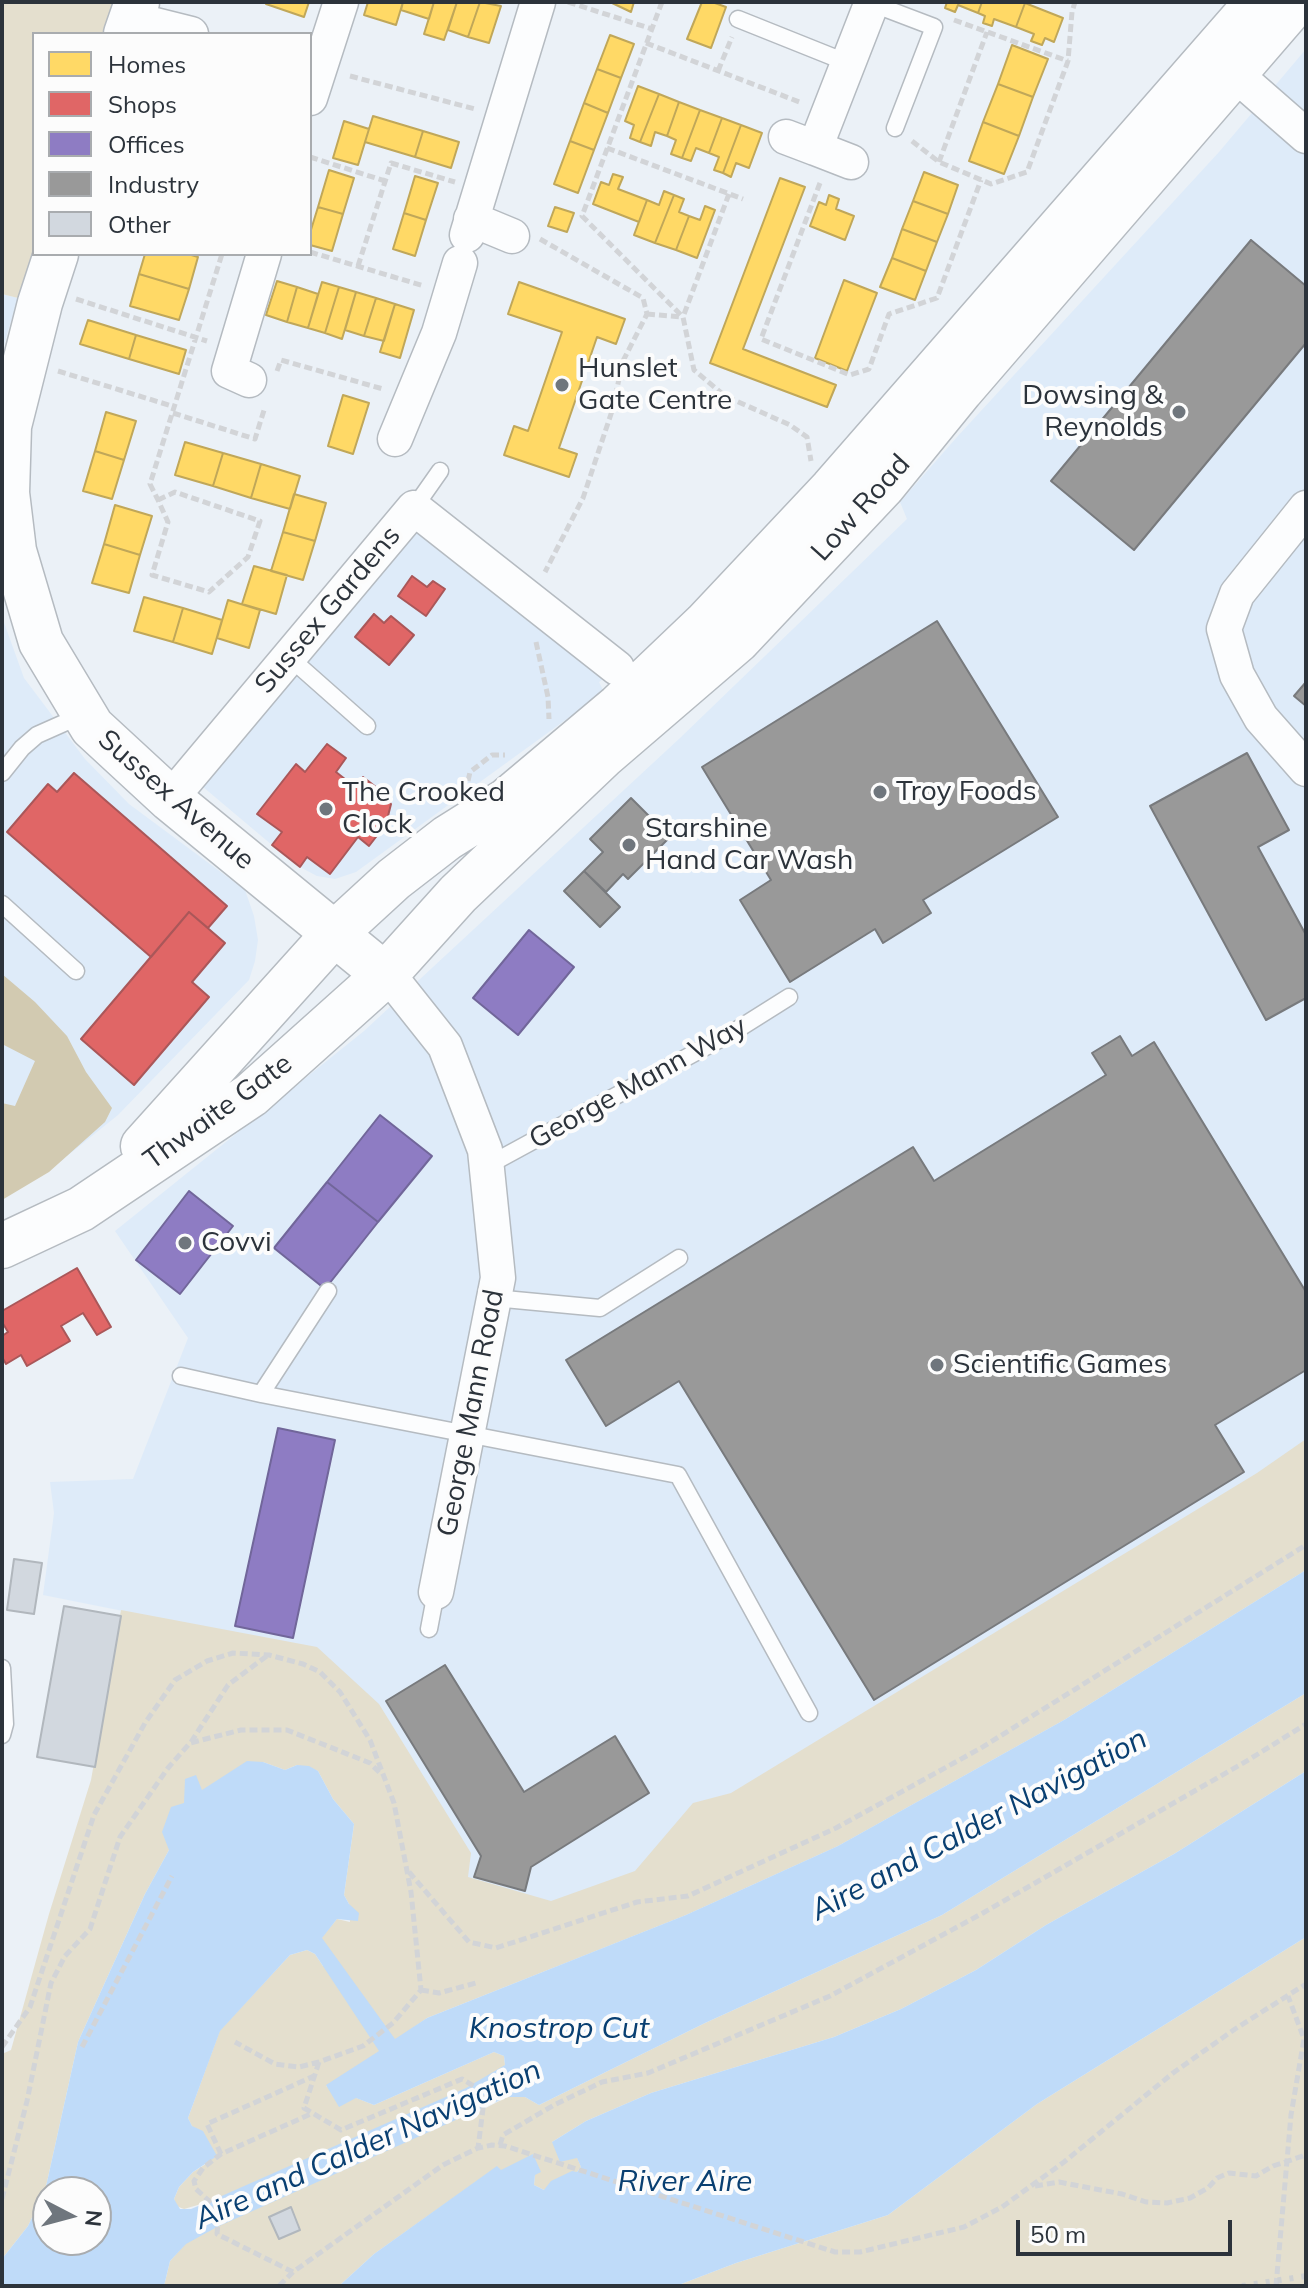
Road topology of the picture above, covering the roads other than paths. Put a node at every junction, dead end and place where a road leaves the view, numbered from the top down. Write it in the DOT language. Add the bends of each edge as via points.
graph roads {
  1 [pos="341,2"];
  2 [pos="538,2"];
  3 [pos="872,2"];
  4 [pos="1257,2"];
  5 [pos="1296,2"];
  6 [pos="132,18"];
  7 [pos="738,19"];
  8 [pos="184,32"];
  9 [pos="1232,55"];
  10 [pos="848,63"];
  11 [pos="313,77"];
  12 [pos="895,128"];
  13 [pos="1306,136"];
  14 [pos="821,150"];
  15 [pos="512,236"];
  16 [pos="466,240"];
  17 [pos="264,256"];
  18 [pos="50,272"];
  19 [pos="257,376"];
  20 [pos="395,439"];
  21 [pos="440,471"];
  22 [pos="414,508"];
  23 [pos="1306,508"];
  24 [pos="8,552"];
  25 [pos="289,657"];
  26 [pos="617,668"];
  27 [pos="82,711"];
  28 [pos="367,726"];
  29 [pos="1306,769"];
  30 [pos="2,773"];
  31 [pos="170,799"];
  32 [pos="524,830"];
  33 [pos="2,904"];
  34 [pos="333,935"];
  35 [pos="76,971"];
  36 [pos="385,975"];
  37 [pos="789,997"];
  38 [pos="485,1167"];
  39 [pos="81,1209"];
  40 [pos="2,1246"];
  41 [pos="679,1258"];
  42 [pos="328,1291"];
  43 [pos="494,1298"];
  44 [pos="181,1376"];
  45 [pos="261,1394"];
  46 [pos="466,1434"];
  47 [pos="436,1592"];
  48 [pos="429,1629"];
  49 [pos="2,1668"];
  50 [pos="809,1713"];
  51 [pos="2,1735"];
  1 -- 11 [label="street"];
  2 -- 16 [label="street"];
  3 -- 10 [label="street"];
  3 -- 12 [label="lane" via="934,27"];
  4 -- 9 [label="main road, Low Road"];
  5 -- 9 [label="main road, Low Road"];
  6 -- 8 [label="street"];
  7 -- 10 [label="lane"];
  9 -- 13 [label="street"];
  9 -- 32 [label="main road, Low Road" via="883,486 738,640"];
  9 -- 34 [label="main road, Low Road" via="1169,103 822,500 663,666 506,801 394,879"];
  10 -- 14 [label="street"];
  15 -- 16 [label="street"];
  16 -- 20 [label="street" via="439,333"];
  17 -- 19 [label="street"];
  18 -- 24 [label="main road, Sussex Avenue" via="9,426"];
  21 -- 22 [label="lane"];
  22 -- 25 [label="street, Sussex Gardens"];
  22 -- 26 [label="street, Sussex Gardens"];
  23 -- 29 [label="street" via="1237,594 1224,629 1237,675 1261,718"];
  24 -- 27 [label="main road, Sussex Avenue" via="41,642"];
  25 -- 28 [label="lane"];
  25 -- 31 [label="street, Sussex Gardens"];
  27 -- 30 [label="lane" via="37,735"];
  27 -- 31 [label="main road, Sussex Avenue" via="92,727"];
  31 -- 34 [label="main road, Sussex Avenue"];
  32 -- 34 [label="main road" via="453,860 382,923 363,933"];
  32 -- 36 [label="main road, Low Road"];
  33 -- 35 [label="lane"];
  34 -- 36 [label="main road, Sussex Avenue"];
  34 -- 39 [label="main road, Thwaite Gate"];
  36 -- 38 [label="street, George Mann Road" via="445,1046 485,1150"];
  36 -- 39 [label="main road, Thwaite Gate" via="251,1095"];
  37 -- 38 [label="lane, George Mann Way"];
  38 -- 43 [label="street, George Mann Road" via="498,1278"];
  39 -- 40 [label="main road, Thwaite Gate"];
  41 -- 43 [label="lane" via="600,1308"];
  42 -- 45 [label="lane"];
  43 -- 46 [label="street, George Mann Road"];
  44 -- 45 [label="lane"];
  45 -- 46 [label="lane"];
  46 -- 47 [label="street, George Mann Road"];
  46 -- 50 [label="lane" via="678,1475"];
  47 -- 48 [label="lane"];
  49 -- 51 [label="lane"];
}
